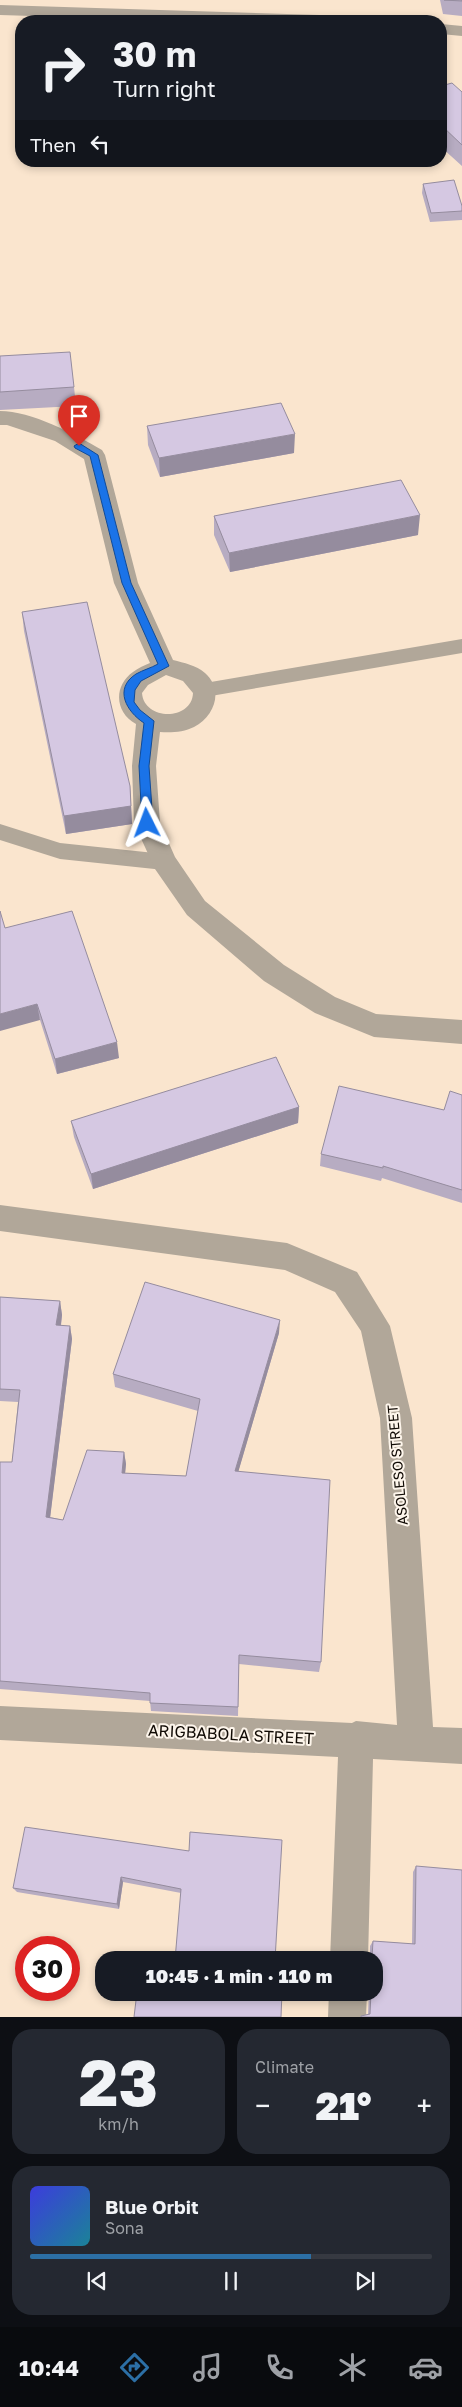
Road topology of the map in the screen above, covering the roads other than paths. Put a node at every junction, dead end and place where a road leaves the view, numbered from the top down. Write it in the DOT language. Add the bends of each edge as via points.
graph roads {
  1 [pos="0,10"];
  2 [pos="160,15"];
  3 [pos="447,29"];
  4 [pos="462,31"];
  5 [pos="0,418"];
  6 [pos="462,646"];
  7 [pos="164,666"];
  8 [pos="205,690"];
  9 [pos="149,721"];
  10 [pos="0,832"];
  11 [pos="164,862"];
  12 [pos="462,1032"];
  13 [pos="0,1218"];
  14 [pos="0,1723"];
  15 [pos="356,1739"];
  16 [pos="416,1742"];
  17 [pos="462,1746"];
  18 [pos="349,1951"];
  19 [pos="348,2001"];
  20 [pos="347,2017"];
  1 -- 2 [label="street"];
  3 -- 4 [label="street"];
  5 -- 7 [label="street" via="64,436 94,455 126,583"];
  6 -- 8 [label="lane"];
  7 -- 8 [label="street" via="197,678"];
  7 -- 9 [label="street" via="138,678 130,689 129,702 136,713"];
  8 -- 9 [label="street" via="204,702 196,714 183,721 166,724"];
  9 -- 11 [label="street" via="144,766 147,823"];
  10 -- 11 [label="lane" via="60,851"];
  11 -- 12 [label="street" via="196,908 274,973 325,1005 374,1025"];
  13 -- 16 [label="street, ASOLESO STREET" via="287,1257 346,1282 375,1326 396,1418"];
  14 -- 15 [label="street, ARIGBABOLA STREET"];
  15 -- 16 [label="street, ARIGBABOLA STREET"];
  15 -- 18 [label="street"];
  16 -- 17 [label="street, ARIGBABOLA STREET"];
  19 -- 20 [label="street"];
}
